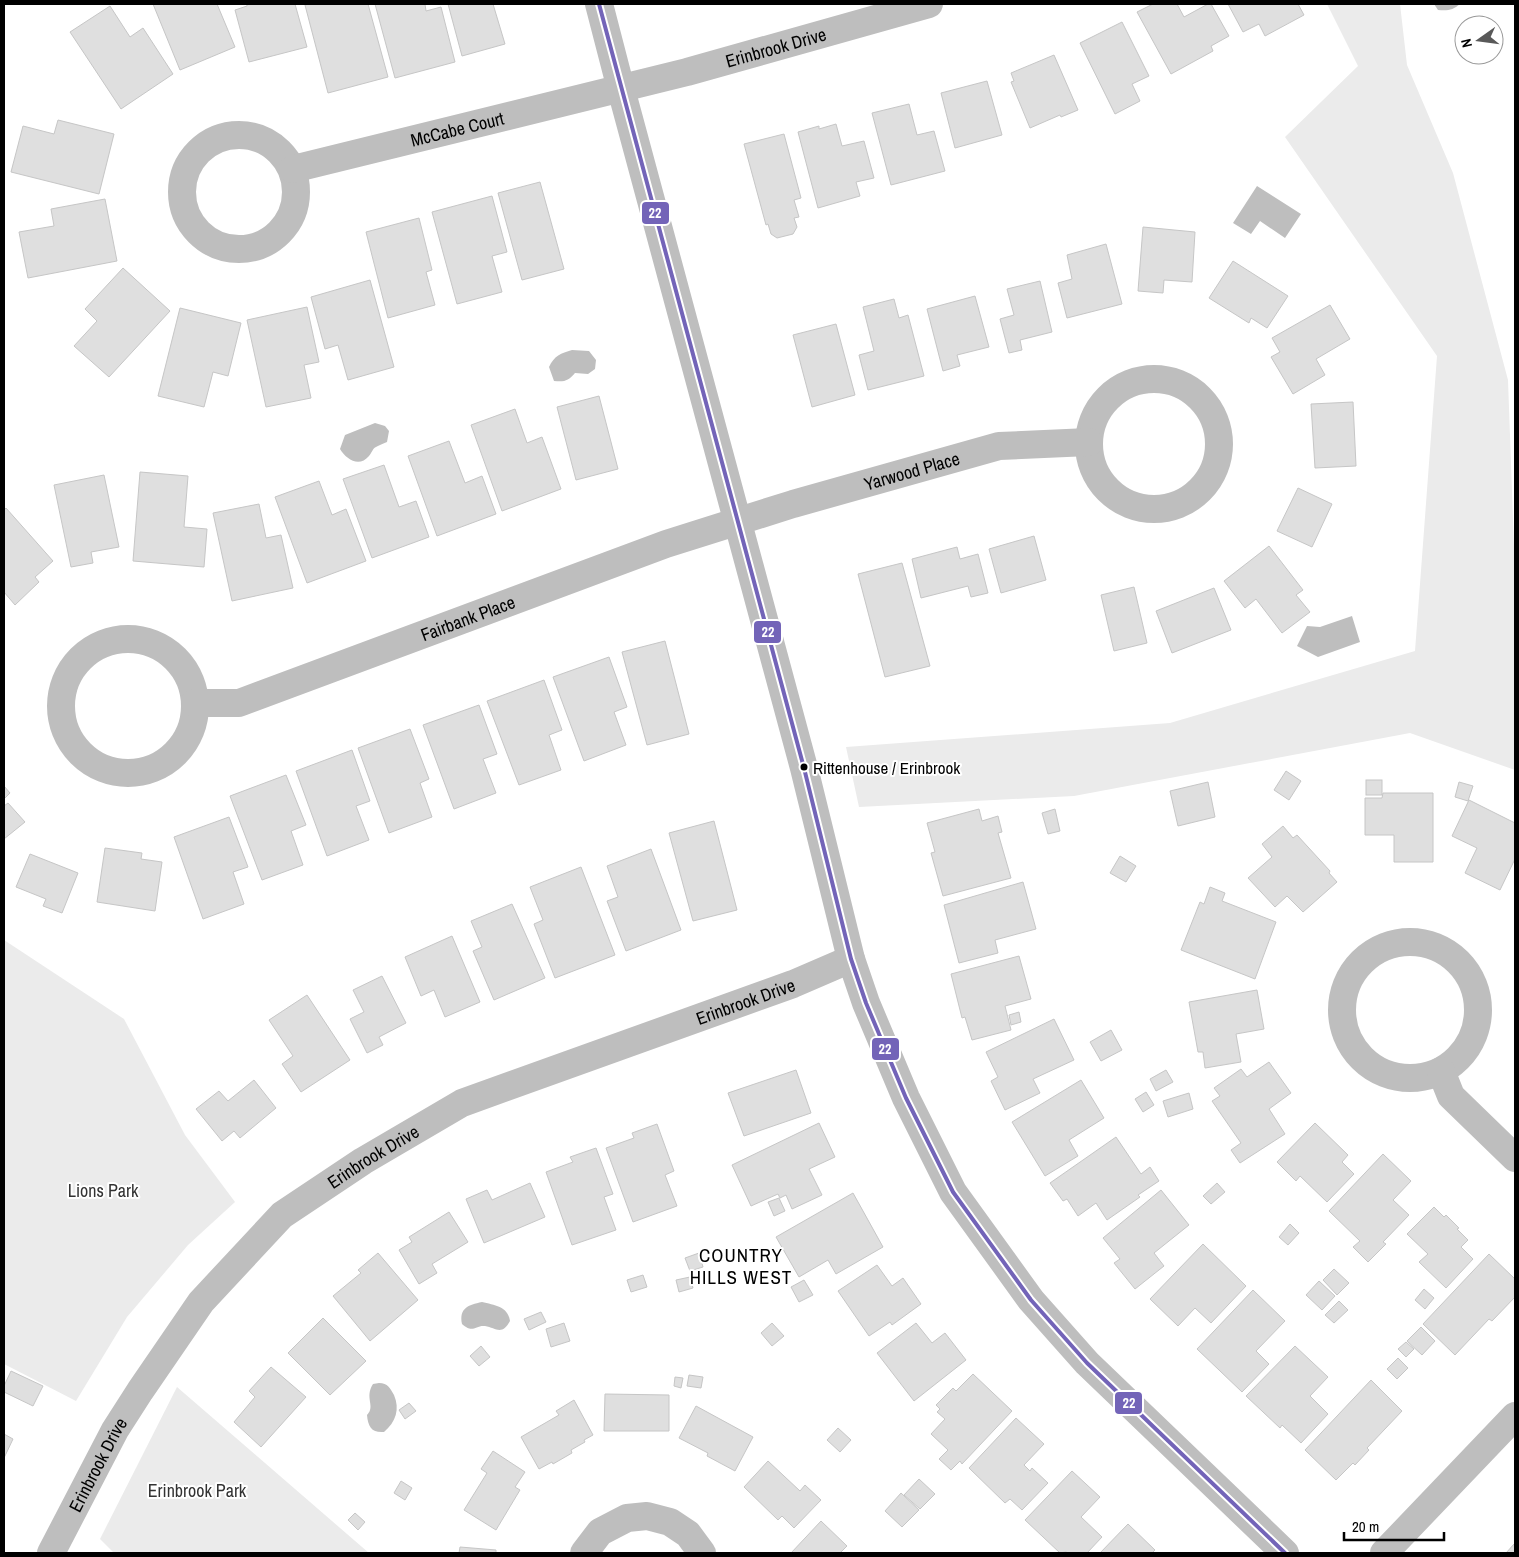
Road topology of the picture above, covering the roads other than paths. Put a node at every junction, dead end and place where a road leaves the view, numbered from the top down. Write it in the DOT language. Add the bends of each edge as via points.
graph roads {
  1 [pos="599,4"];
  2 [pos="929,4"];
  3 [pos="621,89"];
  4 [pos="293,169"];
  5 [pos="1088,442"];
  6 [pos="738,521"];
  7 [pos="195,703"];
  8 [pos="851,959"];
  9 [pos="1442,1071"];
  10 [pos="1515,1158"];
  11 [pos="1515,1416"];
  12 [pos="51,1553"];
  13 [pos="584,1553"];
  14 [pos="702,1553"];
  15 [pos="1285,1553"];
  16 [pos="1384,1553"];
  1 -- 3 [label="street"];
  2 -- 3 [label="street, Erinbrook Drive"];
  3 -- 4 [label="street, McCabe Court"];
  3 -- 6 [label="street"];
  4 -- 4 [label="street" via="282,153 266,140 247,135 227,136 209,143 194,156 186,171 182,191 186,213 196,230 212,243 231,249 254,248 272,240 292,217 297,198"];
  5 -- 5 [label="street" via="1092,465 1110,493 1130,505 1148,509 1170,508 1187,501 1205,486 1214,471 1220,449 1218,427 1208,406 1196,392 1176,381 1159,378 1136,380 1122,386 1104,401 1093,420"];
  5 -- 6 [label="street, Yarwood Place" via="999,446"];
  6 -- 7 [label="street, Fairbank Place" via="666,544 239,703"];
  6 -- 8 [label="street"];
  7 -- 7 [label="street" via="182,666 165,650 146,641 123,639 102,644 82,656 69,674 61,696 61,714 68,736 81,754 100,767 119,773 143,772 175,754 192,726"];
  8 -- 12 [label="street, Erinbrook Drive" via="793,984 462,1103 363,1161 282,1216 201,1302 156,1367 115,1430"];
  8 -- 15 [label="street" via="906,1098 953,1192 1031,1300 1087,1363"];
  9 -- 9 [label="street" via="1461,1056 1472,1040 1478,1017 1474,986 1462,966 1440,948 1403,941 1381,948 1364,960 1348,980 1342,1003 1348,1038 1361,1058 1372,1067 1402,1078 1426,1077"];
  9 -- 10 [label="street" via="1451,1096"];
  11 -- 16 [label="street"];
  13 -- 14 [label="street" via="600,1532 627,1518 647,1516 670,1522 688,1534"];
}
